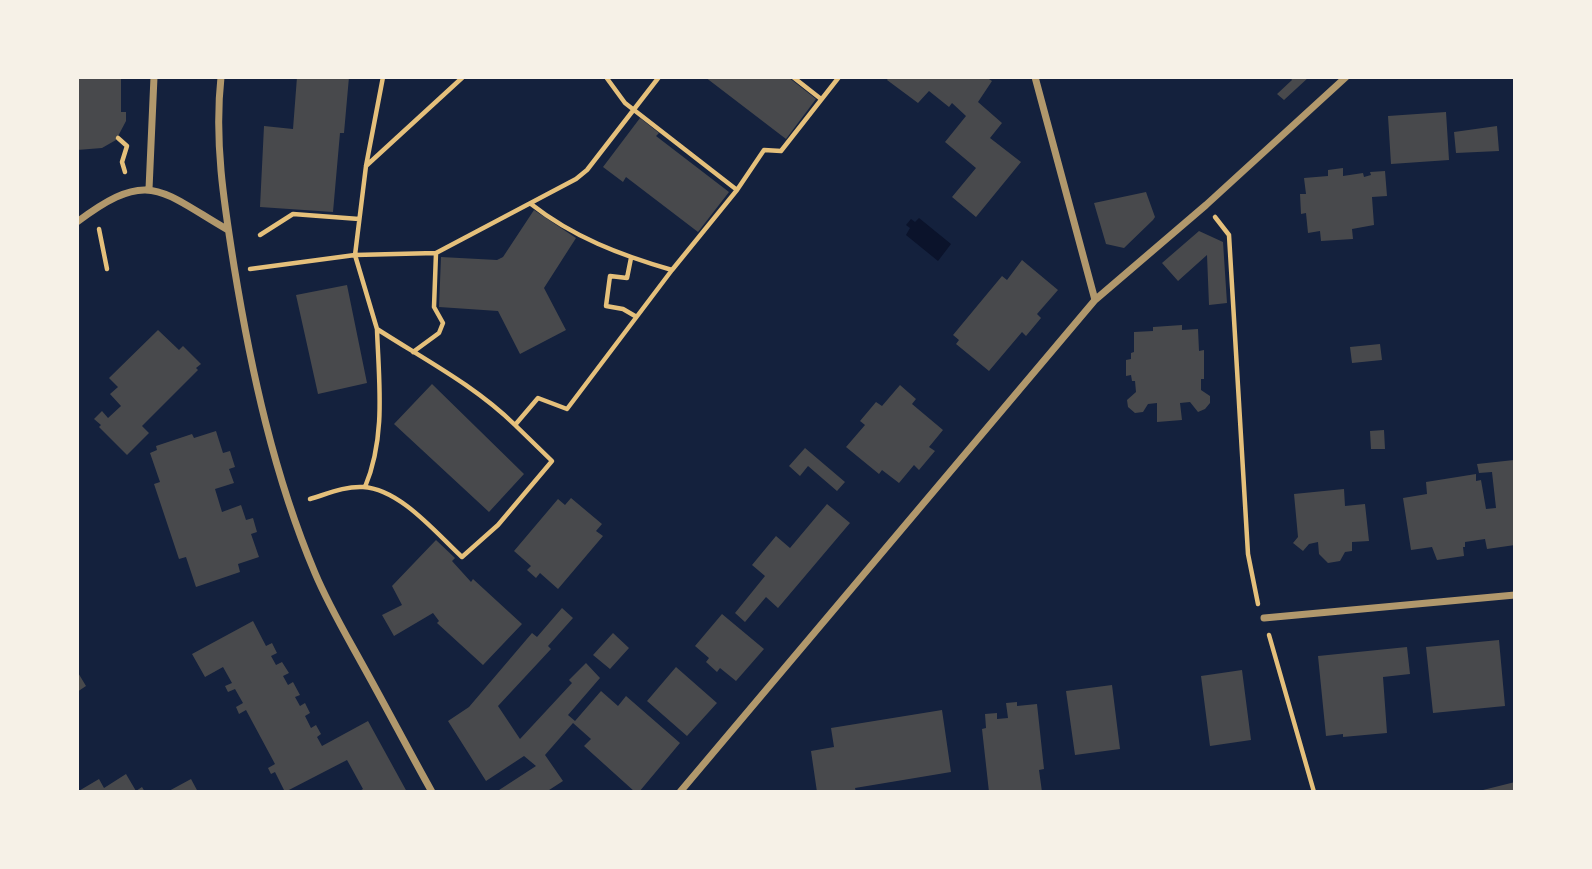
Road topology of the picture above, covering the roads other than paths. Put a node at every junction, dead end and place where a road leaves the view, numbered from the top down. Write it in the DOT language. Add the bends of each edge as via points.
graph roads {
  1 [pos="154,77"];
  2 [pos="221,77"];
  3 [pos="1035,77"];
  4 [pos="1346,77"];
  5 [pos="149,188"];
  6 [pos="77,222"];
  7 [pos="228,230"];
  8 [pos="1095,300"];
  9 [pos="1515,595"];
  10 [pos="1264,618"];
  11 [pos="432,792"];
  12 [pos="680,792"];
  1 -- 5 [label="street"];
  2 -- 7 [label="street" via="219,158"];
  3 -- 8 [label="street"];
  4 -- 8 [label="street"];
  5 -- 6 [label="street" via="125,192"];
  5 -- 7 [label="street"];
  7 -- 11 [label="street" via="259,389 289,505 332,610"];
  8 -- 12 [label="street"];
  9 -- 10 [label="street"];
}
